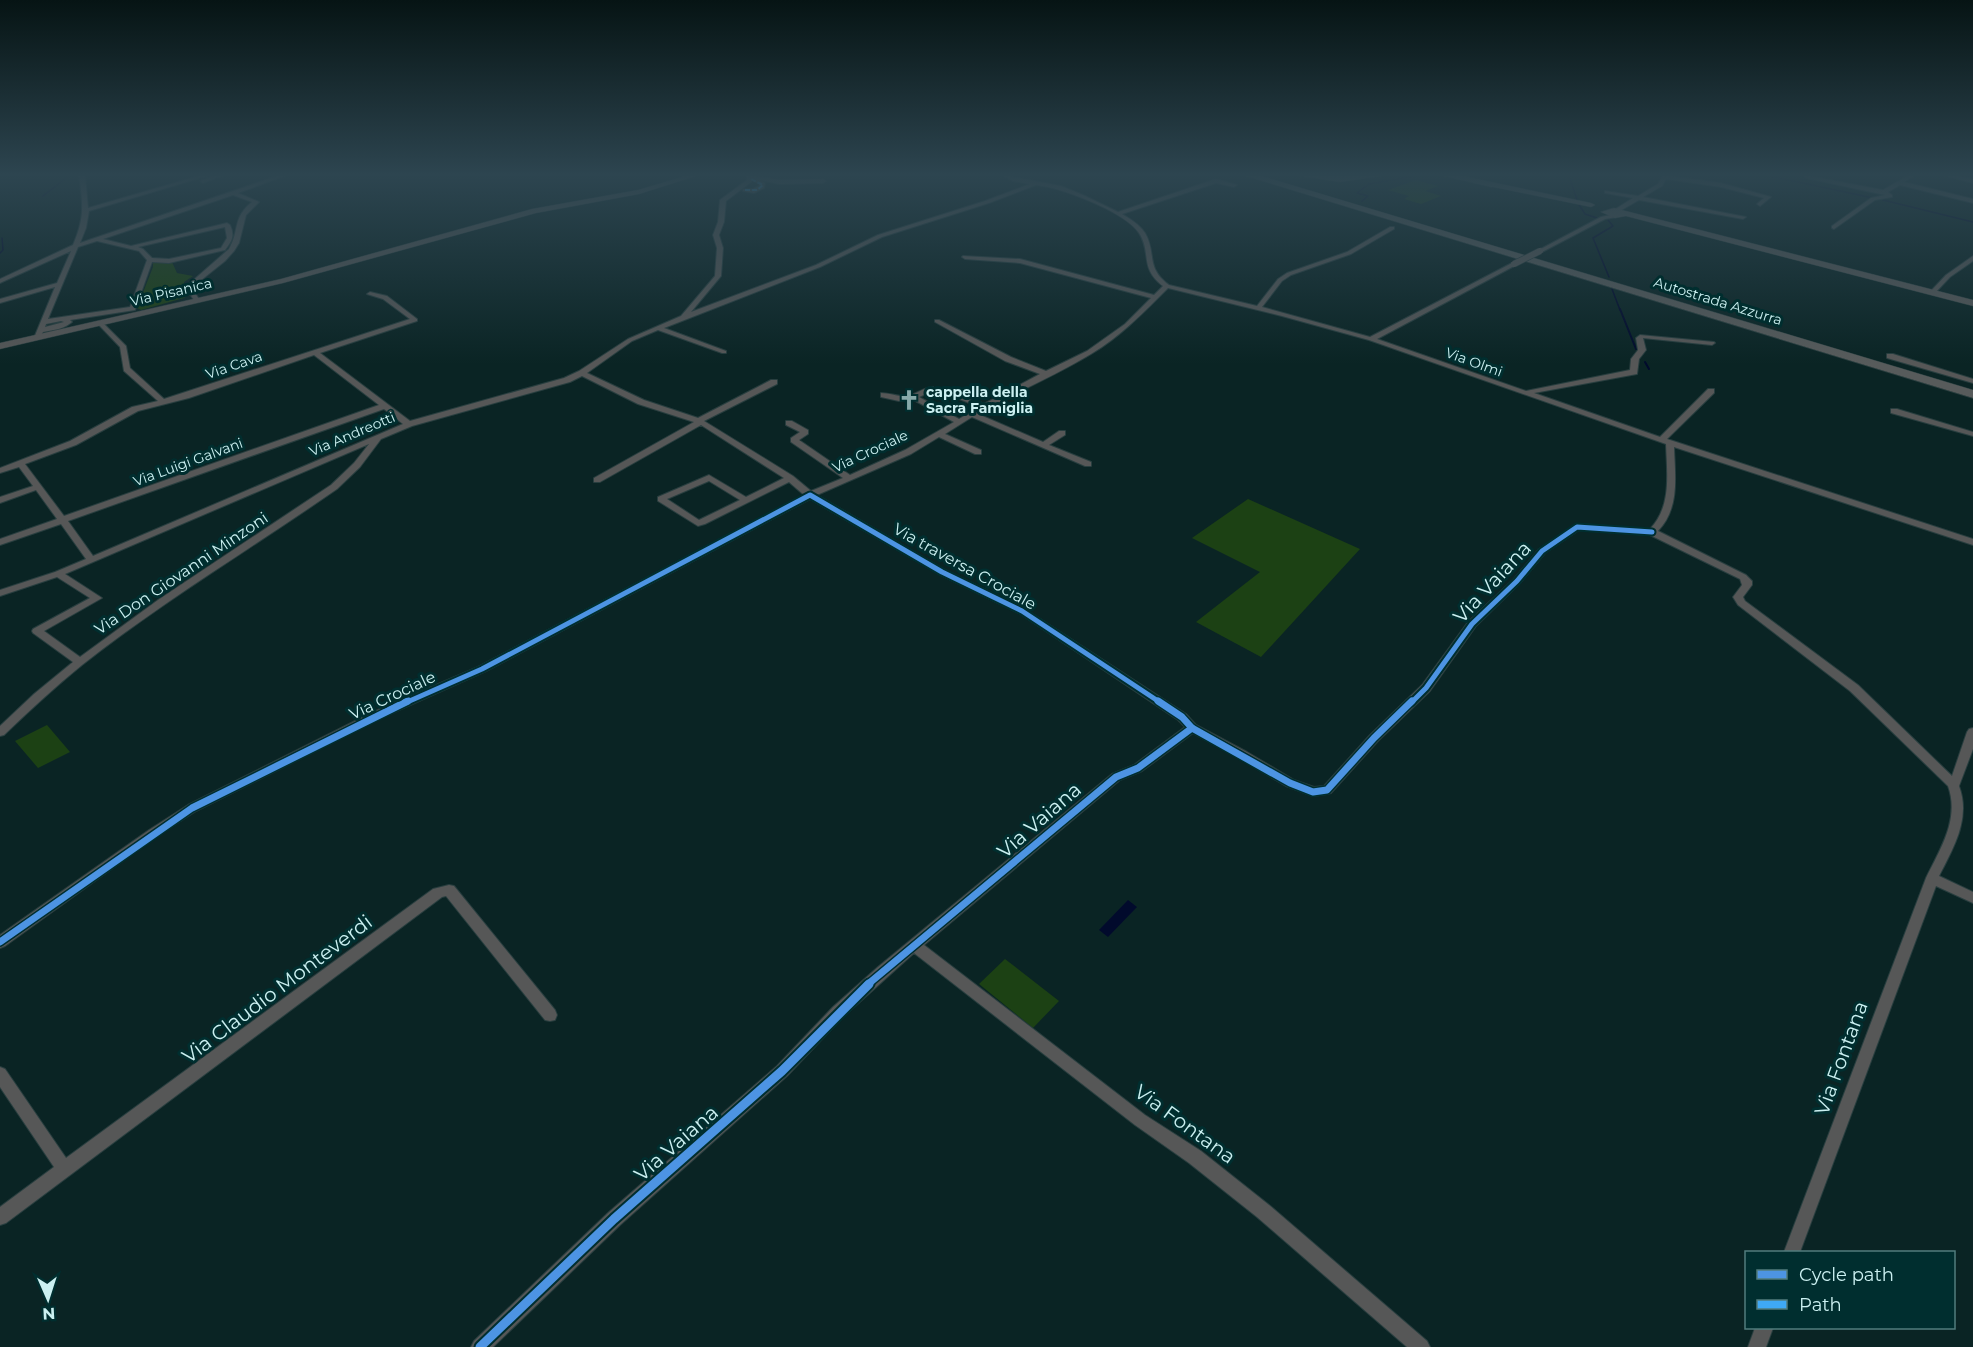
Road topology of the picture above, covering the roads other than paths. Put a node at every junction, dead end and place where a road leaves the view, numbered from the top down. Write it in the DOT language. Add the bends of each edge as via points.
graph roads {
  1 [pos="78,238"];
  2 [pos="99,238"];
  3 [pos="171,238"];
  4 [pos="231,238"];
  5 [pos="236,238"];
  6 [pos="440,238"];
  7 [pos="717,238"];
  8 [pos="876,238"];
  9 [pos="1143,238"];
  10 [pos="1375,238"];
  11 [pos="1456,238"];
  12 [pos="1470,238"];
  13 [pos="1566,238"];
  14 [pos="1719,238"];
  15 [pos="96,239"];
  16 [pos="76,246"];
  17 [pos="132,247"];
  18 [pos="965,257"];
  19 [pos="1973,258"];
  20 [pos="150,260"];
  21 [pos="0,280"];
  22 [pos="60,284"];
  23 [pos="1167,286"];
  24 [pos="1932,292"];
  25 [pos="370,294"];
  26 [pos="1156,297"];
  27 [pos="196,299"];
  28 [pos="0,301"];
  29 [pos="1973,303"];
  30 [pos="1259,307"];
  31 [pos="683,317"];
  32 [pos="62,319"];
  33 [pos="937,321"];
  34 [pos="44,322"];
  35 [pos="100,323"];
  36 [pos="658,328"];
  37 [pos="39,334"];
  38 [pos="1371,339"];
  39 [pos="1712,344"];
  40 [pos="0,346"];
  41 [pos="315,351"];
  42 [pos="724,352"];
  43 [pos="1890,356"];
  44 [pos="582,373"];
  45 [pos="1044,373"];
  46 [pos="1973,381"];
  47 [pos="774,382"];
  48 [pos="930,389"];
  49 [pos="1973,389"];
  50 [pos="1711,391"];
  51 [pos="1526,393"];
  52 [pos="955,394"];
  53 [pos="1973,394"];
  54 [pos="884,395"];
  55 [pos="913,397"];
  56 [pos="162,401"];
  57 [pos="384,406"];
  58 [pos="985,407"];
  59 [pos="1894,411"];
  60 [pos="973,414"];
  61 [pos="699,421"];
  62 [pos="960,422"];
  63 [pos="789,423"];
  64 [pos="409,424"];
  65 [pos="1062,433"];
  66 [pos="939,434"];
  67 [pos="1973,434"];
  68 [pos="377,438"];
  69 [pos="1666,441"];
  70 [pos="1043,445"];
  71 [pos="978,452"];
  72 [pos="21,464"];
  73 [pos="1088,464"];
  74 [pos="0,471"];
  75 [pos="790,478"];
  76 [pos="849,478"];
  77 [pos="597,480"];
  78 [pos="38,487"];
  79 [pos="810,495"];
  80 [pos="0,500"];
  81 [pos="746,500"];
  82 [pos="63,520"];
  83 [pos="1652,532"];
  84 [pos="0,542"];
  85 [pos="1973,542"];
  86 [pos="92,560"];
  87 [pos="58,574"];
  88 [pos="0,593"];
  89 [pos="79,661"];
  90 [pos="1192,728"];
  91 [pos="0,732"];
  92 [pos="1973,732"];
  93 [pos="1953,784"];
  94 [pos="1932,878"];
  95 [pos="1973,898"];
  96 [pos="0,942"];
  97 [pos="915,946"];
  98 [pos="550,1015"];
  99 [pos="0,1074"];
  100 [pos="65,1170"];
  101 [pos="0,1217"];
  102 [pos="1792,1251"];
  103 [pos="1764,1329"];
  104 [pos="480,1347"];
  105 [pos="1421,1347"];
  106 [pos="1757,1347"];
  1 -- 16 [label="street"];
  2 -- 15 [label="street"];
  3 -- 17 [label="street"];
  4 -- 20 [label="street" via="224,249 168,261"];
  5 -- 27 [label="street" via="230,253 192,284 190,290"];
  6 -- 27 [label="street, Via Pisanica" via="322,271"];
  7 -- 31 [label="street, Via Andreotti" via="718,276"];
  8 -- 31 [label="street" via="818,266"];
  9 -- 23 [label="street" via="1149,268"];
  10 -- 30 [label="street" via="1349,253 1289,274"];
  11 -- 53 [label="highway, Autostrada Azzurra"];
  12 -- 49 [label="highway, Autostrada Azzurra"];
  13 -- 38 [label="street, bridge"];
  14 -- 24 [label="main road"];
  15 -- 16 [label="street"];
  15 -- 17 [label="street"];
  16 -- 21 [label="street"];
  16 -- 22 [label="street"];
  17 -- 20 [label="street" via="141,249"];
  18 -- 26 [label="street" via="1020,261"];
  19 -- 24 [label="street"];
  20 -- 32 [label="street" via="133,309"];
  22 -- 28 [label="street"];
  22 -- 34 [label="street"];
  23 -- 26 [label="street, Via Crociale"];
  23 -- 30 [label="street, Via Olmi"];
  24 -- 29 [label="main road"];
  25 -- 41 [label="street, Via Cava" via="385,297 415,320"];
  26 -- 45 [label="street, Via Crociale" via="1111,338"];
  27 -- 35 [label="street, Via Pisanica"];
  30 -- 38 [label="street, Via Olmi"];
  31 -- 36 [label="street, Via Andreotti"];
  32 -- 34 [label="street"];
  32 -- 37 [label="street" via="68,323"];
  33 -- 45 [label="street" via="1008,359"];
  34 -- 37 [label="street"];
  35 -- 37 [label="street, Via Pisanica"];
  35 -- 56 [label="street" via="123,346 127,369"];
  36 -- 42 [label="street"];
  36 -- 44 [label="street, Via Andreotti" via="611,351"];
  37 -- 40 [label="street, Via Pisanica"];
  38 -- 51 [label="street, Via Olmi"];
  39 -- 51 [label="street" via="1642,336 1642,350 1635,359 1634,372"];
  41 -- 56 [label="street, Via Cava"];
  41 -- 57 [label="street"];
  43 -- 46 [label="street"];
  44 -- 61 [label="street" via="640,402"];
  44 -- 64 [label="street, Via Andreotti" via="549,387"];
  45 -- 58 [label="street, Via Crociale"];
  47 -- 61 [label="street"];
  48 -- 55 [label="street"];
  50 -- 69 [label="street"];
  51 -- 69 [label="street, Via Olmi"];
  52 -- 58 [label="street"];
  54 -- 55 [label="street"];
  55 -- 62 [label="street"];
  56 -- 72 [label="street, Via Cava" via="120,416 73,443"];
  57 -- 64 [label="street"];
  57 -- 82 [label="street, Via Luigi Galvani"];
  58 -- 60 [label="street, Via Crociale"];
  59 -- 67 [label="street"];
  60 -- 62 [label="street, Via Crociale"];
  60 -- 70 [label="street"];
  61 -- 75 [label="street"];
  61 -- 77 [label="street"];
  62 -- 66 [label="street, Via Crociale"];
  63 -- 76 [label="street" via="805,432 794,440"];
  64 -- 68 [label="street, Via Andreotti"];
  65 -- 70 [label="street"];
  66 -- 71 [label="street"];
  66 -- 76 [label="street, Via Crociale"];
  68 -- 86 [label="street, Via Andreotti"];
  68 -- 89 [label="street, Via Don Giovanni Minzoni" via="334,487"];
  69 -- 83 [label="street" via="1669,505 1660,525"];
  69 -- 85 [label="street, Via Olmi"];
  70 -- 73 [label="street"];
  72 -- 74 [label="street, Via Cava"];
  72 -- 78 [label="street"];
  75 -- 79 [label="street"];
  75 -- 81 [label="street"];
  76 -- 79 [label="street, Via Crociale"];
  78 -- 80 [label="street"];
  78 -- 82 [label="street"];
  79 -- 90 [label="street, Via traversa Crociale" via="942,572 1022,611 1182,717"];
  79 -- 96 [label="street, Via Crociale" via="482,669 377,715 192,808"];
  81 -- 81 [label="street" via="697,523 661,499 711,478"];
  82 -- 84 [label="street, Via Luigi Galvani"];
  82 -- 86 [label="street"];
  83 -- 90 [label="street, Via Vaiana" via="1577,527 1549,546 1472,624 1426,688 1327,790 1313,792 1290,783"];
  83 -- 93 [label="street" via="1747,580 1738,597 1741,603 1854,687"];
  86 -- 87 [label="street, Via Andreotti"];
  87 -- 88 [label="street, Via Andreotti"];
  87 -- 89 [label="street" via="97,598 37,631"];
  89 -- 91 [label="street, Via Don Giovanni Minzoni"];
  90 -- 97 [label="street, Via Vaiana" via="1088,799"];
  92 -- 93 [label="street"];
  93 -- 94 [label="street, Via Fontana" via="1959,797 1956,829"];
  94 -- 95 [label="street"];
  94 -- 102 [label="street, Via Fontana"];
  97 -- 104 [label="street, Via Vaiana" via="838,1012 782,1071 614,1219"];
  97 -- 105 [label="street, Via Fontana" via="1140,1120 1204,1164"];
  98 -- 100 [label="street, Via Claudio Monteverdi" via="449,890 438,893"];
  99 -- 100 [label="street"];
  100 -- 101 [label="street, Via Claudio Monteverdi"];
  103 -- 106 [label="street"];
}
